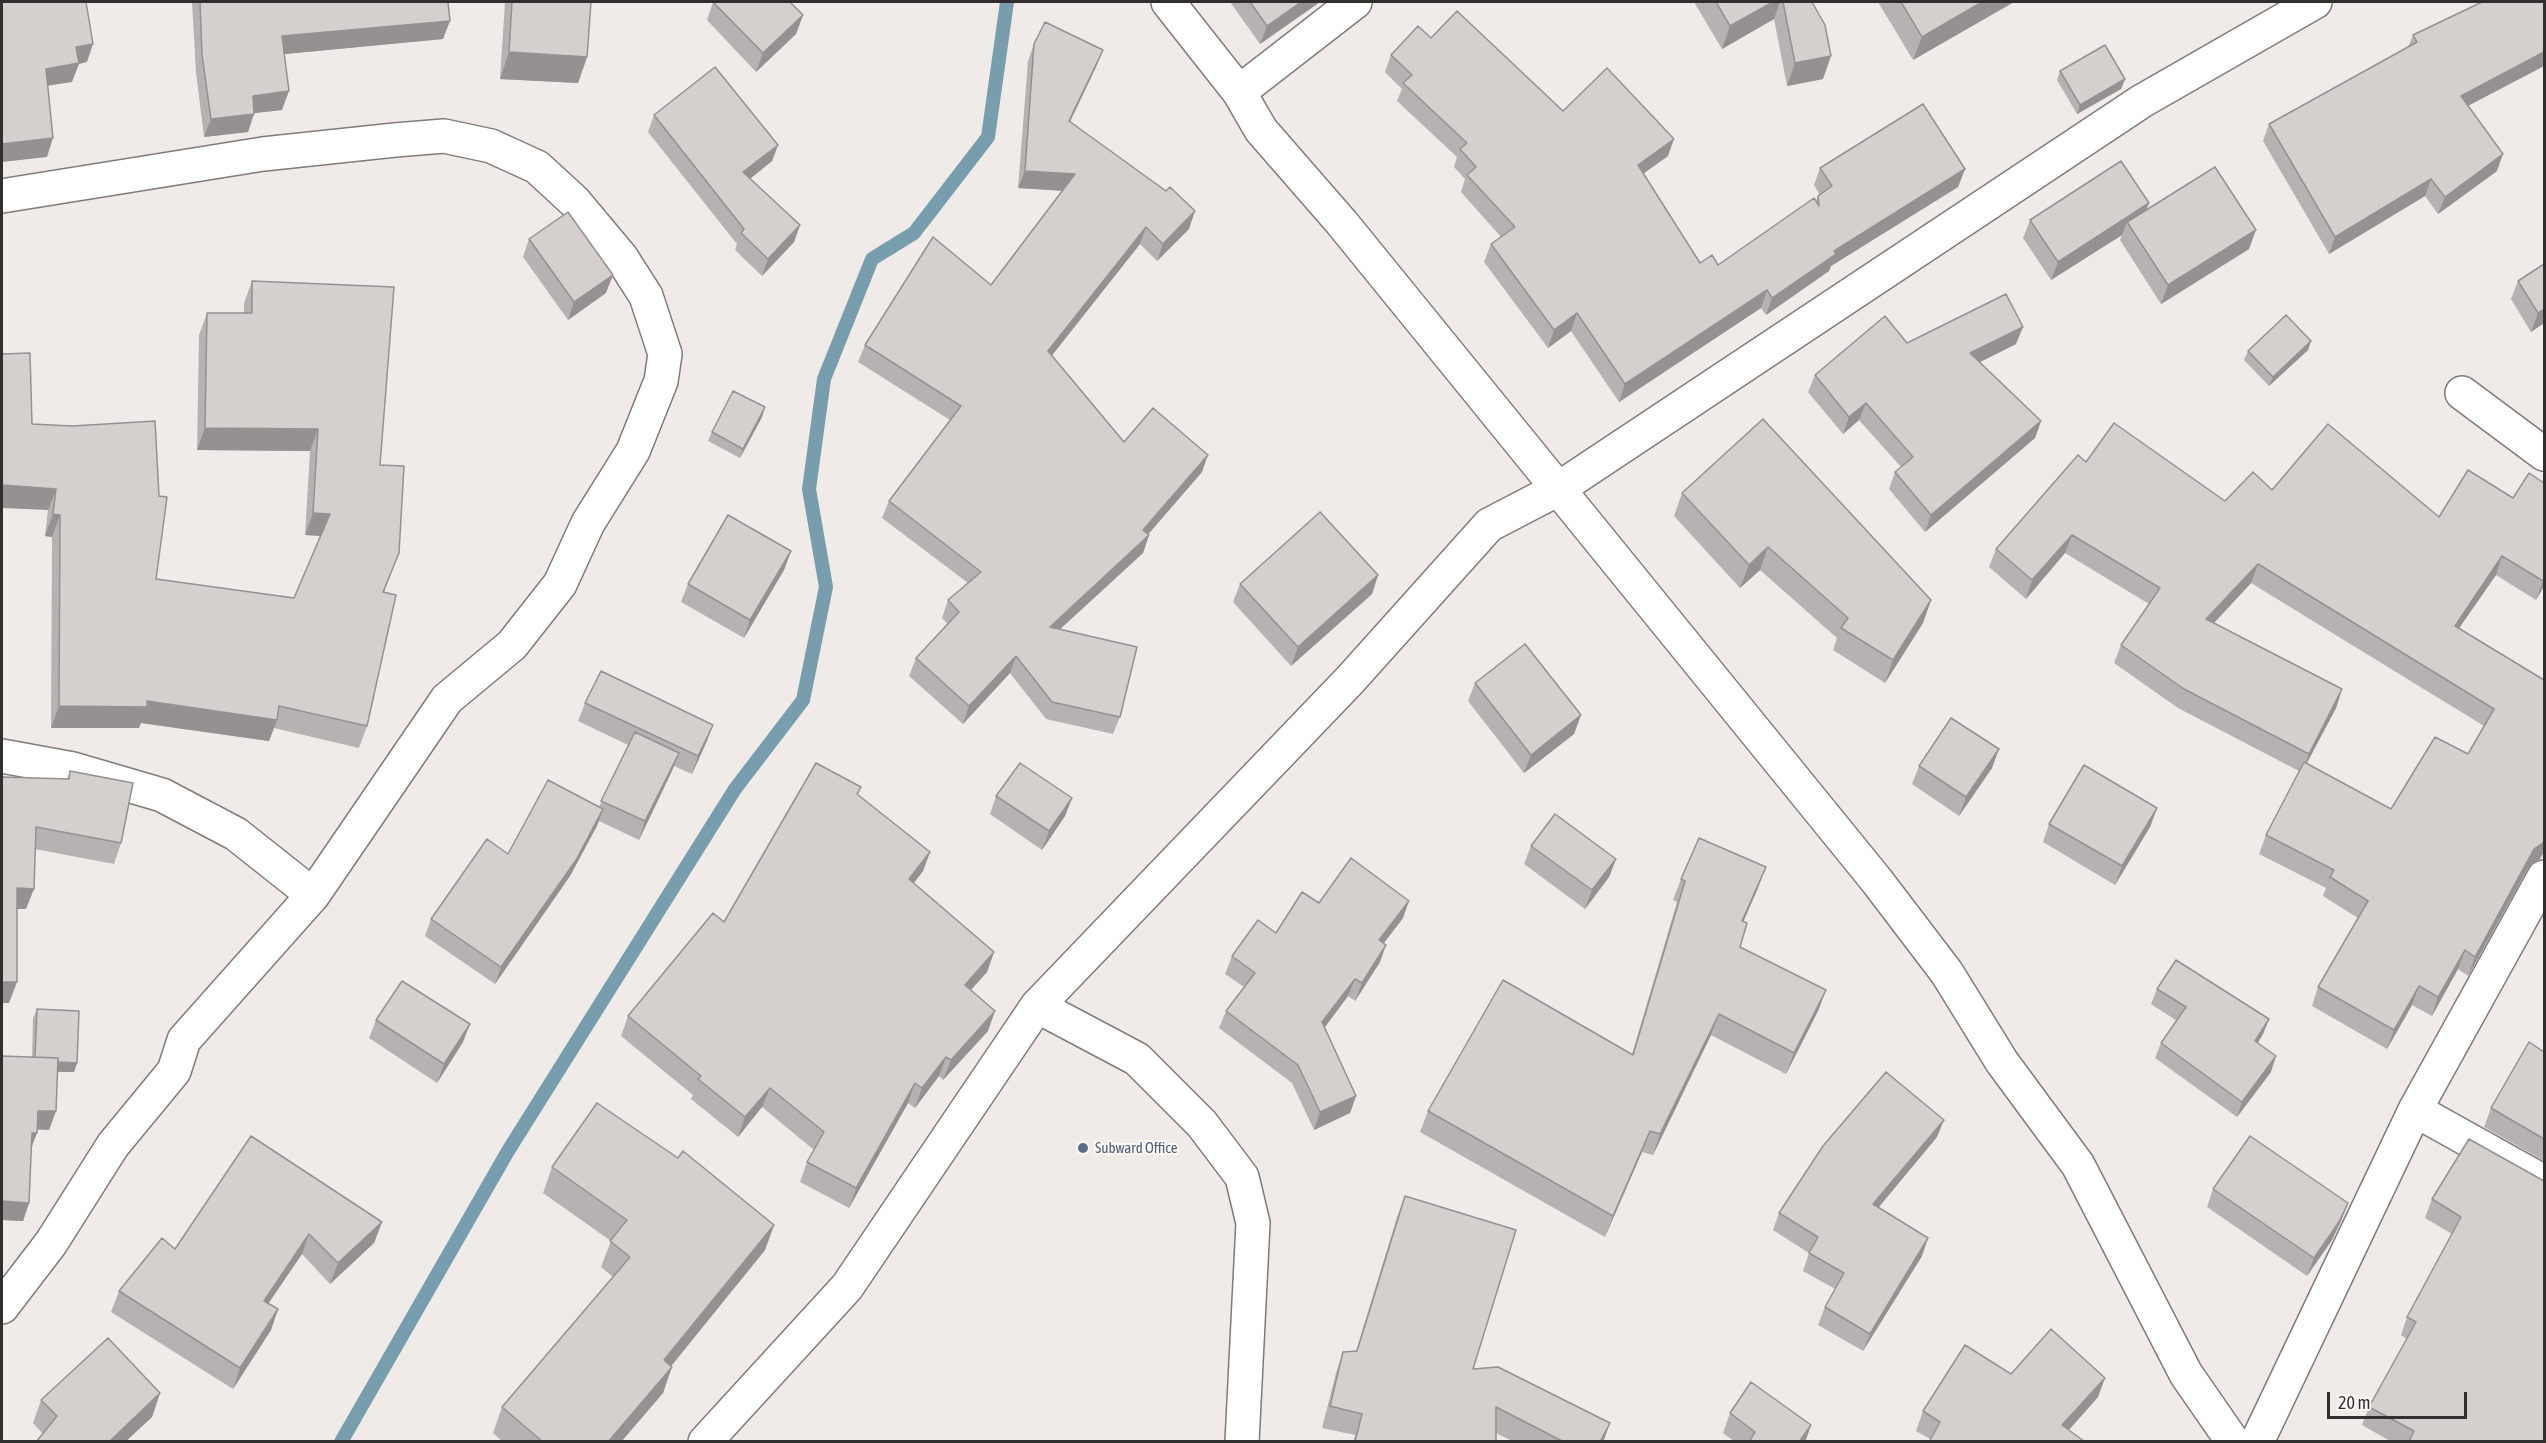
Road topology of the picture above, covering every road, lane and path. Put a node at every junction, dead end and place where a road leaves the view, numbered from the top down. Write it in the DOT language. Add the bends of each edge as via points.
graph roads {
  1 [pos="1168,2"];
  2 [pos="1355,2"];
  3 [pos="2315,2"];
  4 [pos="1239,92"];
  5 [pos="2,196"];
  6 [pos="2462,393"];
  7 [pos="2544,454"];
  8 [pos="1558,489"];
  9 [pos="2,756"];
  10 [pos="2544,877"];
  11 [pos="313,895"];
  12 [pos="1037,1006"];
  13 [pos="2415,1110"];
  14 [pos="2544,1182"];
  15 [pos="2,1307"];
  16 [pos="705,1442"];
  17 [pos="1242,1442"];
  18 [pos="2233,1442"];
  19 [pos="2257,1442"];
  1 -- 4 [label="street"];
  2 -- 4 [label="street"];
  3 -- 8 [label="street" via="2142,101"];
  4 -- 8 [label="street" via="1261,130 1342,223"];
  5 -- 11 [label="street" via="263,154 444,136 491,146 537,167 575,202 621,257 646,296 665,354 661,381 633,451 588,523 560,584 512,645 447,699"];
  6 -- 7 [label="street"];
  8 -- 12 [label="street" via="1489,525 1350,680"];
  8 -- 18 [label="street" via="1877,881 1947,974 2002,1062 2078,1165 2186,1374"];
  9 -- 11 [label="street" via="73,768 162,795 236,834"];
  10 -- 13 [label="street"];
  11 -- 15 [label="street" via="184,1040 174,1071 113,1145 51,1243"];
  12 -- 16 [label="street" via="848,1287"];
  12 -- 17 [label="street" via="1137,1059 1202,1124 1242,1177 1252,1223"];
  13 -- 14 [label="street"];
  13 -- 19 [label="street"];
}
